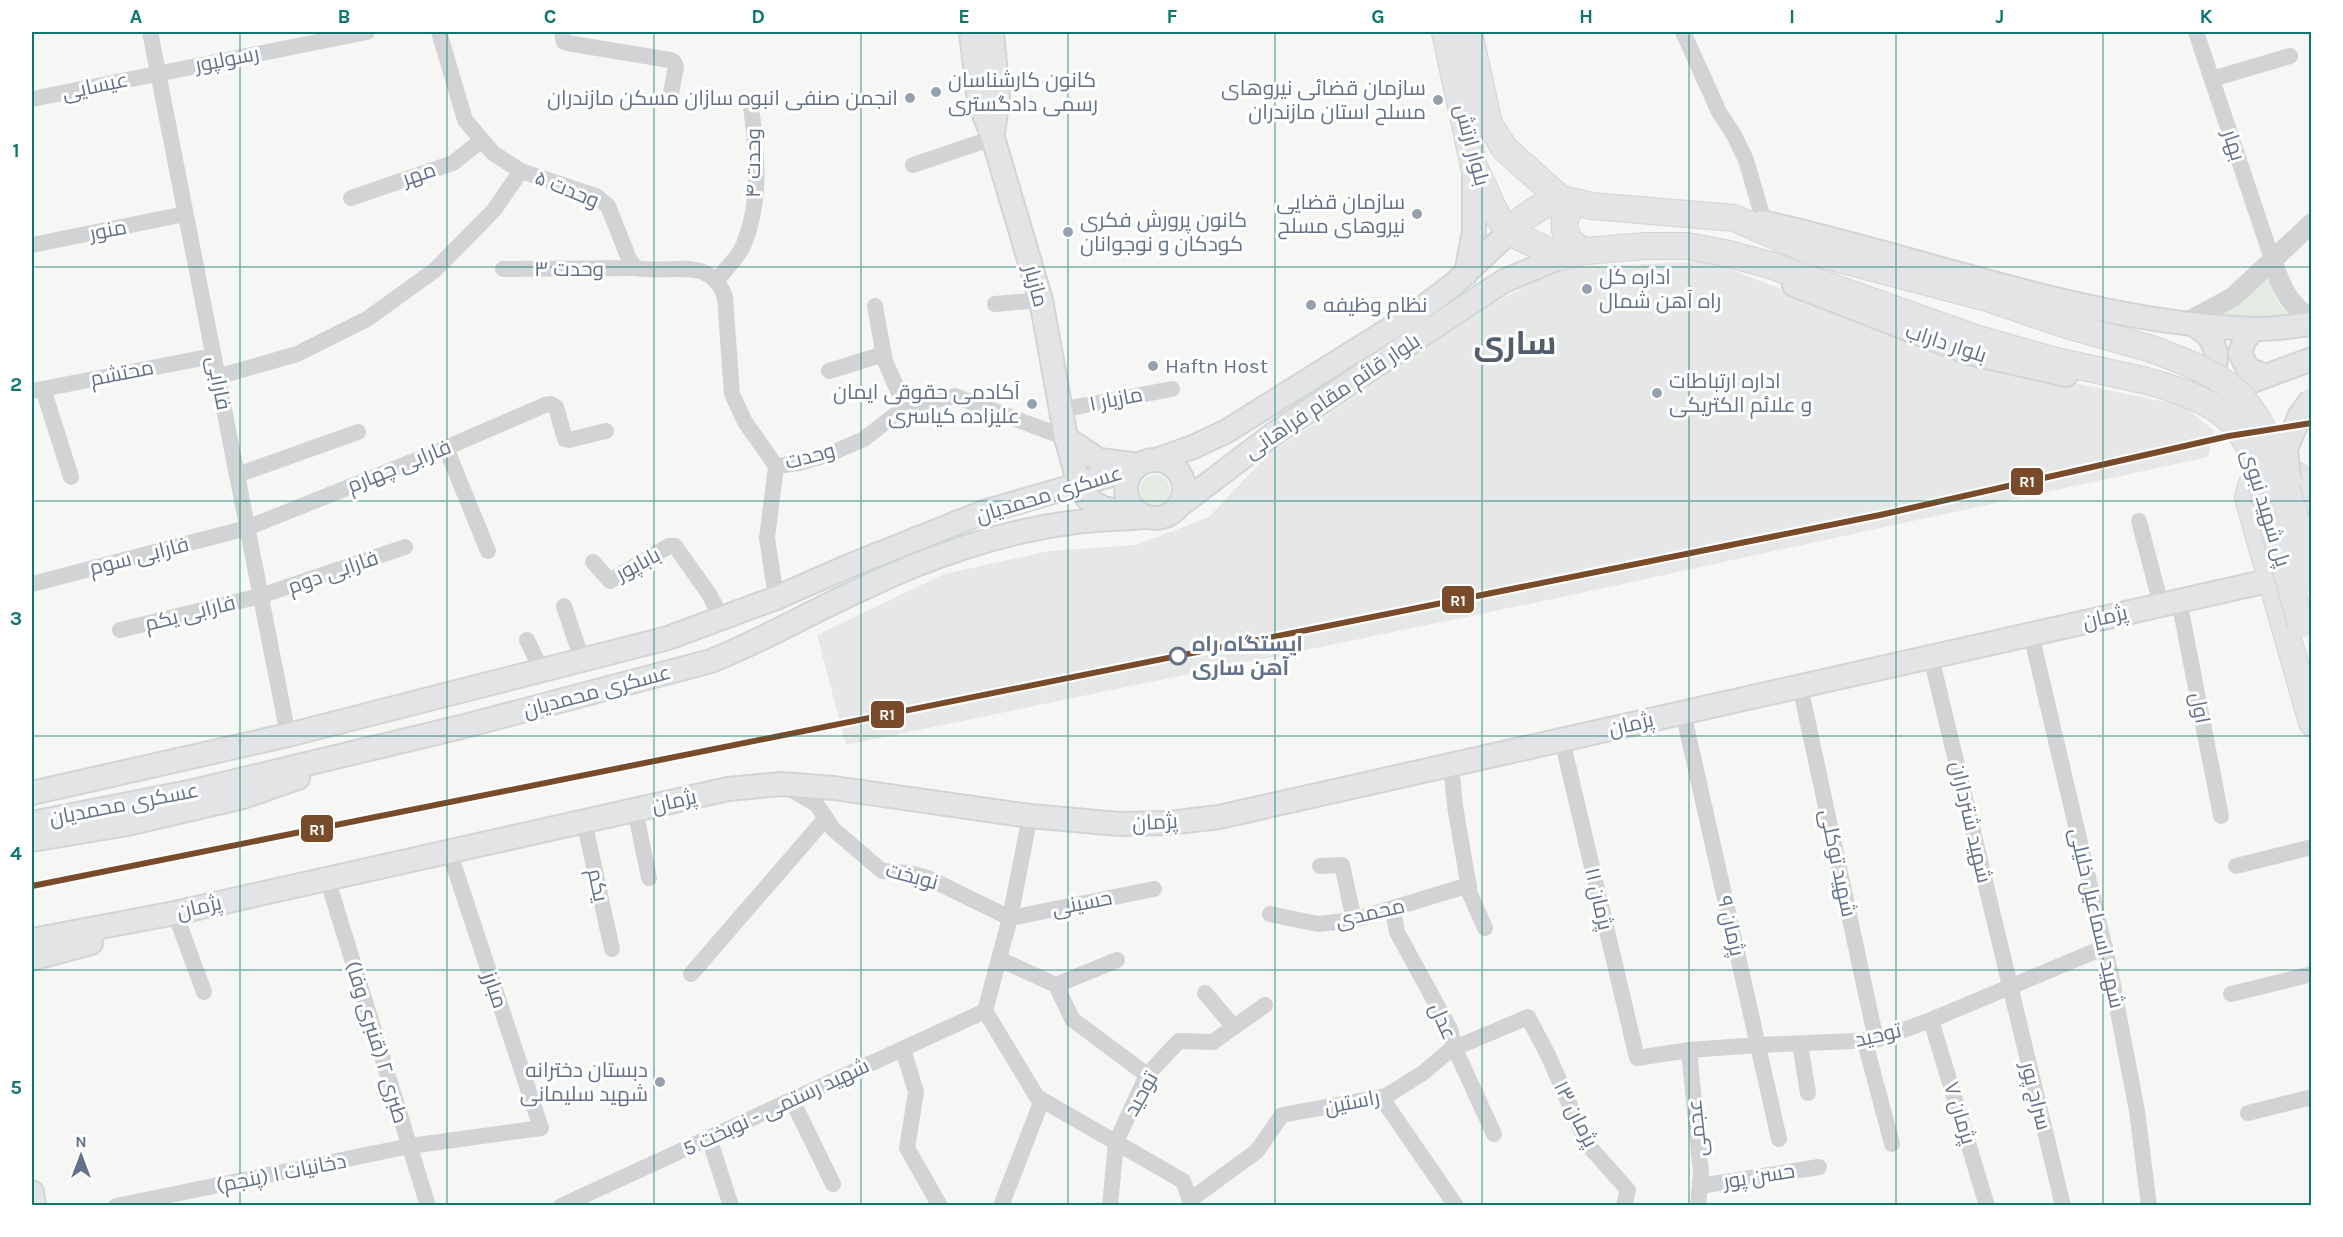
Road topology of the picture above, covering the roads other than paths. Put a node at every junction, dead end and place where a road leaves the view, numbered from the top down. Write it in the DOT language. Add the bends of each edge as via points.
graph roads {
  1 [pos="150,32"];
  2 [pos="367,32"];
  3 [pos="439,32"];
  4 [pos="562,32"];
  5 [pos="971,32"];
  6 [pos="992,32"];
  7 [pos="1467,32"];
  8 [pos="1683,32"];
  9 [pos="2196,32"];
  10 [pos="2290,56"];
  11 [pos="158,73"];
  12 [pos="2212,79"];
  13 [pos="987,84"];
  14 [pos="671,93"];
  15 [pos="32,99"];
  16 [pos="751,107"];
  17 [pos="993,138"];
  18 [pos="482,140"];
  19 [pos="913,165"];
  20 [pos="1474,167"];
  21 [pos="521,171"];
  22 [pos="351,198"];
  23 [pos="1568,201"];
  24 [pos="185,214"];
  25 [pos="1734,218"];
  26 [pos="1764,222"];
  27 [pos="2312,223"];
  28 [pos="1509,232"];
  29 [pos="32,245"];
  30 [pos="1586,251"];
  31 [pos="1725,252"];
  32 [pos="1561,257"];
  33 [pos="2272,259"];
  34 [pos="635,268"];
  35 [pos="503,269"];
  36 [pos="1466,274"];
  37 [pos="717,280"];
  38 [pos="1041,300"];
  39 [pos="995,304"];
  40 [pos="875,306"];
  41 [pos="2312,318"];
  42 [pos="2189,323"];
  43 [pos="2312,324"];
  44 [pos="2255,329"];
  45 [pos="884,354"];
  46 [pos="213,356"];
  47 [pos="2312,359"];
  48 [pos="829,371"];
  49 [pos="2266,376"];
  50 [pos="217,377"];
  51 [pos="1172,389"];
  52 [pos="37,390"];
  53 [pos="2195,395"];
  54 [pos="2312,399"];
  55 [pos="905,407"];
  56 [pos="1060,410"];
  57 [pos="606,431"];
  58 [pos="358,432"];
  59 [pos="1066,438"];
  60 [pos="446,447"];
  61 [pos="1144,464"];
  62 [pos="776,466"];
  63 [pos="237,475"];
  64 [pos="71,477"];
  65 [pos="1079,483"];
  66 [pos="2305,495"];
  67 [pos="1179,505"];
  68 [pos="1143,516"];
  69 [pos="2139,521"];
  70 [pos="247,528"];
  71 [pos="405,547"];
  72 [pos="488,550"];
  73 [pos="593,562"];
  74 [pos="2312,571"];
  75 [pos="2272,580"];
  76 [pos="2312,580"];
  77 [pos="32,584"];
  78 [pos="260,596"];
  79 [pos="776,598"];
  80 [pos="2170,603"];
  81 [pos="564,606"];
  82 [pos="722,619"];
  83 [pos="120,630"];
  84 [pos="2031,634"];
  85 [pos="527,640"];
  86 [pos="1931,657"];
  87 [pos="582,660"];
  88 [pos="2312,660"];
  89 [pos="542,670"];
  90 [pos="1800,686"];
  91 [pos="1683,712"];
  92 [pos="2312,723"];
  93 [pos="288,735"];
  94 [pos="1562,740"];
  95 [pos="352,753"];
  96 [pos="1451,765"];
  97 [pos="293,766"];
  98 [pos="781,784"];
  99 [pos="194,791"];
  100 [pos="32,793"];
  101 [pos="634,810"];
  102 [pos="1030,816"];
  103 [pos="2221,816"];
  104 [pos="826,818"];
  105 [pos="584,821"];
  106 [pos="32,823"];
  107 [pos="32,832"];
  108 [pos="32,840"];
  109 [pos="2312,847"];
  110 [pos="449,851"];
  111 [pos="1320,866"];
  112 [pos="2236,866"];
  113 [pos="327,878"];
  114 [pos="649,878"];
  115 [pos="1469,885"];
  116 [pos="1154,889"];
  117 [pos="1393,910"];
  118 [pos="167,914"];
  119 [pos="1270,914"];
  120 [pos="1010,918"];
  121 [pos="1354,920"];
  122 [pos="1485,928"];
  123 [pos="32,940"];
  124 [pos="2105,947"];
  125 [pos="612,949"];
  126 [pos="32,959"];
  127 [pos="999,959"];
  128 [pos="1117,960"];
  129 [pos="691,974"];
  130 [pos="2312,974"];
  131 [pos="1056,985"];
  132 [pos="2010,987"];
  133 [pos="204,992"];
  134 [pos="1204,993"];
  135 [pos="2231,994"];
  136 [pos="1265,1005"];
  137 [pos="985,1011"];
  138 [pos="1528,1017"];
  139 [pos="1931,1020"];
  140 [pos="1234,1027"];
  141 [pos="1870,1041"];
  142 [pos="1800,1044"];
  143 [pos="1758,1045"];
  144 [pos="1455,1048"];
  145 [pos="903,1049"];
  146 [pos="1689,1050"];
  147 [pos="1637,1058"];
  148 [pos="1147,1076"];
  149 [pos="1808,1093"];
  150 [pos="1381,1097"];
  151 [pos="2312,1097"];
  152 [pos="792,1100"];
  153 [pos="1042,1100"];
  154 [pos="2248,1113"];
  155 [pos="541,1128"];
  156 [pos="1494,1134"];
  157 [pos="709,1138"];
  158 [pos="1779,1139"];
  159 [pos="1116,1142"];
  160 [pos="1892,1144"];
  161 [pos="410,1146"];
  162 [pos="1819,1167"];
  163 [pos="833,1184"];
  164 [pos="1700,1186"];
  165 [pos="32,1192"];
  166 [pos="1191,1203"];
  167 [pos="565,1205"];
  168 [pos="34,1206"];
  169 [pos="116,1206"];
  170 [pos="428,1206"];
  171 [pos="731,1206"];
  172 [pos="940,1206"];
  173 [pos="1001,1206"];
  174 [pos="1110,1206"];
  175 [pos="1456,1206"];
  176 [pos="1624,1206"];
  177 [pos="1698,1206"];
  178 [pos="1987,1206"];
  179 [pos="2063,1206"];
  180 [pos="2149,1206"];
  1 -- 11 [label="street, فارابی"];
  2 -- 11 [label="street, رسولپور"];
  3 -- 18 [label="street, وحدت ۵" via="465,120"];
  4 -- 14 [label="street" via="567,43 674,62"];
  5 -- 13 [label="main road, مازیار"];
  6 -- 13 [label="main road, مازیار"];
  7 -- 20 [label="main road, بلوار ارتش"];
  7 -- 23 [label="main road, بلوار ارتش" via="1489,124 1505,149"];
  8 -- 26 [label="street" via="1719,112 1746,160"];
  9 -- 12 [label="street, بهار"];
  10 -- 12 [label="street"];
  11 -- 15 [label="street, عیسایی"];
  11 -- 24 [label="street, فارابی"];
  12 -- 33 [label="street, بهار"];
  13 -- 17 [label="main road, مازیار" via="979,101"];
  16 -- 37 [label="street, وحدت ۴" via="757,193 744,245"];
  17 -- 19 [label="street"];
  17 -- 38 [label="main road, مازیار"];
  18 -- 21 [label="street, وحدت ۵" via="493,153"];
  18 -- 22 [label="street, مهر" via="453,163"];
  20 -- 28 [label="main road, بلوار ارتش"];
  20 -- 36 [label="main road" via="1474,231"];
  21 -- 34 [label="street, وحدت ۵" via="596,196 608,206"];
  21 -- 50 [label="street" via="494,210 435,270 367,319 297,354"];
  23 -- 25 [label="main road"];
  23 -- 28 [label="main road, بلوار قائم مقام فراهانی" via="1542,206"];
  23 -- 30 [label="main road" via="1564,231 1568,240"];
  24 -- 29 [label="street, منور"];
  24 -- 46 [label="street, فارابی"];
  25 -- 26 [label="main road"];
  25 -- 66 [label="main road, پل شهید نبوی, bridge" via="1812,252 1987,298 2198,366 2234,390 2255,414"];
  26 -- 42 [label="main road" via="2067,302"];
  27 -- 33 [label="street"];
  28 -- 32 [label="main road"];
  28 -- 36 [label="main road, بلوار قائم مقام فراهانی"];
  30 -- 31 [label="main road, بلوار داراب" via="1687,246"];
  30 -- 32 [label="main road, بلوار قائم مقام فراهانی"];
  31 -- 53 [label="main road, بلوار داراب" via="1806,291 1969,353 2055,373"];
  31 -- 88 [label="main road, پل شهید نبوی, bridge" via="1975,338 2179,389 2217,410 2237,426 2252,452"];
  32 -- 67 [label="main road, بلوار قائم مقام فراهانی" via="1495,286 1275,433"];
  33 -- 41 [label="street" via="2285,293 2294,306"];
  33 -- 42 [label="street" via="2233,297"];
  34 -- 35 [label="street, وحدت ۳"];
  34 -- 37 [label="street" via="702,270"];
  36 -- 61 [label="main road, بلوار قائم مقام فراهانی" via="1414,314 1263,410 1193,447"];
  37 -- 62 [label="street" via="725,297 732,394 745,422"];
  38 -- 39 [label="street"];
  38 -- 56 [label="main road, مازیار"];
  40 -- 45 [label="street"];
  42 -- 44 [label="main road"];
  42 -- 53 [label="main road" via="2210,338 2216,359 2211,380"];
  43 -- 44 [label="main road"];
  44 -- 49 [label="main road" via="2245,339 2240,353 2248,369"];
  45 -- 48 [label="street"];
  45 -- 55 [label="street"];
  46 -- 50 [label="street, فارابی"];
  46 -- 52 [label="street, محتشم"];
  47 -- 49 [label="main road, بلوار داراب"];
  49 -- 53 [label="main road, بلوار داراب" via="2226,392"];
  50 -- 63 [label="street, فارابی"];
  51 -- 56 [label="street, مازیار ۱"];
  52 -- 64 [label="street"];
  54 -- 66 [label="main road, bridge" via="2300,415 2286,449"];
  55 -- 59 [label="street, وحدت" via="955,396"];
  55 -- 62 [label="street, وحدت" via="864,439 827,456"];
  56 -- 59 [label="main road, مازیار"];
  57 -- 60 [label="street, فارابی چهارم" via="565,439 556,407 551,404"];
  58 -- 63 [label="street"];
  59 -- 61 [label="main road" via="1099,460"];
  59 -- 65 [label="main road, مازیار"];
  60 -- 70 [label="street, فارابی چهارم"];
  60 -- 72 [label="street"];
  61 -- 65 [label="main road, عسکری محمدیان"];
  61 -- 67 [label="main road" via="1171,465 1181,476 1184,491"];
  61 -- 68 [label="main road" via="1127,481 1126,491 1128,501"];
  62 -- 79 [label="street, وحدت" via="767,538"];
  63 -- 70 [label="street, فارابی"];
  65 -- 68 [label="main road, مازیار" via="1088,499 1104,508"];
  65 -- 79 [label="main road, عسکری محمدیان" via="984,512"];
  66 -- 75 [label="main road" via="2294,473 2279,468 2264,472 2252,483 2248,498"];
  66 -- 76 [label="main road, پل شهید نبوی, bridge"];
  67 -- 68 [label="main road" via="1161,518"];
  68 -- 95 [label="main road, عسکری محمدیان" via="1068,523 1001,538 938,557 864,587 748,647 711,661"];
  69 -- 80 [label="street, اول"];
  70 -- 77 [label="street, فارابی سوم"];
  70 -- 78 [label="street, فارابی"];
  71 -- 78 [label="street, فارابی دوم"];
  73 -- 82 [label="street, باباپور" via="610,581 675,546"];
  74 -- 75 [label="main road, پژمان"];
  75 -- 80 [label="main road, پژمان"];
  75 -- 92 [label="main road"];
  78 -- 83 [label="street, فارابی یکم"];
  78 -- 93 [label="street, فارابی"];
  79 -- 82 [label="main road, عسکری محمدیان"];
  80 -- 84 [label="main road, پژمان"];
  80 -- 103 [label="street, اول"];
  81 -- 87 [label="street"];
  82 -- 87 [label="main road, عسکری محمدیان" via="668,638"];
  84 -- 86 [label="main road, پژمان"];
  84 -- 124 [label="street, شهید اسماعیل خلیلی"];
  85 -- 89 [label="street"];
  86 -- 90 [label="main road, پژمان"];
  86 -- 132 [label="street, شهید شترداران"];
  87 -- 89 [label="main road, عسکری محمدیان"];
  89 -- 93 [label="main road, عسکری محمدیان"];
  90 -- 91 [label="main road, پژمان"];
  90 -- 141 [label="street, شهید توکلی"];
  91 -- 94 [label="main road, پژمان"];
  91 -- 143 [label="street, پژمان ۹"];
  93 -- 97 [label="main road"];
  93 -- 100 [label="main road, عسکری محمدیان"];
  94 -- 96 [label="main road, پژمان"];
  94 -- 147 [label="street, پژمان ۱۱"];
  95 -- 97 [label="main road, عسکری محمدیان"];
  95 -- 108 [label="main road" via="291,781 243,797 127,824"];
  96 -- 102 [label="main road, پژمان" via="1219,817 1119,824"];
  96 -- 115 [label="street"];
  97 -- 99 [label="main road, عسکری محمدیان"];
  98 -- 101 [label="main road, پژمان" via="728,789"];
  98 -- 102 [label="main road, پژمان"];
  98 -- 104 [label="street, نوبخت" via="817,805"];
  99 -- 106 [label="main road, عسکری محمدیان"];
  99 -- 107 [label="main road" via="167,805"];
  101 -- 105 [label="main road, پژمان"];
  101 -- 114 [label="street"];
  102 -- 120 [label="street"];
  104 -- 120 [label="street, نوبخت" via="833,829 882,871 928,878"];
  104 -- 129 [label="street"];
  105 -- 110 [label="main road, پژمان"];
  105 -- 125 [label="street, یکم"];
  109 -- 112 [label="street"];
  110 -- 113 [label="main road, پژمان"];
  110 -- 155 [label="street, مبارز"];
  111 -- 121 [label="street" via="1342,865"];
  113 -- 118 [label="main road, پژمان"];
  113 -- 161 [label="street, طبری ۲ (قنبری وفا)"];
  115 -- 117 [label="street, محمدی"];
  115 -- 122 [label="street"];
  116 -- 120 [label="street, حسینی"];
  117 -- 121 [label="street, محمدی"];
  117 -- 144 [label="street, عدل" via="1397,932 1450,1029"];
  118 -- 123 [label="main road, پژمان"];
  118 -- 126 [label="main road" via="142,929"];
  118 -- 133 [label="street"];
  119 -- 121 [label="street, محمدی" via="1318,924"];
  120 -- 127 [label="street"];
  124 -- 132 [label="street, توحید"];
  124 -- 180 [label="street, شهید اسماعیل خلیلی" via="2137,1111"];
  127 -- 131 [label="street"];
  127 -- 137 [label="street"];
  128 -- 131 [label="street"];
  130 -- 135 [label="street"];
  131 -- 148 [label="street" via="1072,1019"];
  132 -- 139 [label="street, توحید"];
  132 -- 179 [label="street, سراج پور"];
  134 -- 140 [label="street"];
  136 -- 140 [label="street, توحید"];
  137 -- 145 [label="street, شهید رستمی - نوبخت 5"];
  137 -- 153 [label="street"];
  138 -- 144 [label="street, راستین"];
  138 -- 176 [label="street, پژمان ۱۳" via="1587,1144 1628,1190"];
  139 -- 141 [label="street, توحید"];
  139 -- 178 [label="street, پژمان ۷"];
  140 -- 148 [label="street, توحید" via="1213,1042 1179,1041"];
  141 -- 142 [label="street, توحید"];
  141 -- 160 [label="street, شهید توکلی"];
  142 -- 143 [label="street, توحید"];
  142 -- 149 [label="street"];
  143 -- 146 [label="street, توحید"];
  143 -- 158 [label="street, پژمان ۹"];
  144 -- 150 [label="street, راستین" via="1423,1073"];
  144 -- 156 [label="street, عدل"];
  145 -- 152 [label="street, شهید رستمی - نوبخت 5"];
  145 -- 172 [label="street" via="916,1092 907,1148"];
  146 -- 147 [label="street, توحید"];
  146 -- 164 [label="street, عجمی"];
  148 -- 159 [label="street, توحید"];
  150 -- 166 [label="street, راستین" via="1282,1115 1257,1151"];
  150 -- 175 [label="street"];
  151 -- 154 [label="street"];
  152 -- 157 [label="street, شهید رستمی - نوبخت 5"];
  152 -- 163 [label="street"];
  153 -- 159 [label="street"];
  153 -- 173 [label="street"];
  155 -- 161 [label="street, دخانیات ۱ (پنجم)"];
  157 -- 167 [label="street, شهید رستمی - نوبخت 5"];
  157 -- 171 [label="street"];
  159 -- 166 [label="street" via="1183,1181"];
  159 -- 174 [label="street, توحید"];
  161 -- 169 [label="street, دخانیات ۱ (پنجم)"];
  161 -- 170 [label="street, طبری ۲ (قنبری وفا)"];
  162 -- 164 [label="street, حسن پور"];
  164 -- 177 [label="street, عجمی"];
  165 -- 168 [label="main road"];
}
